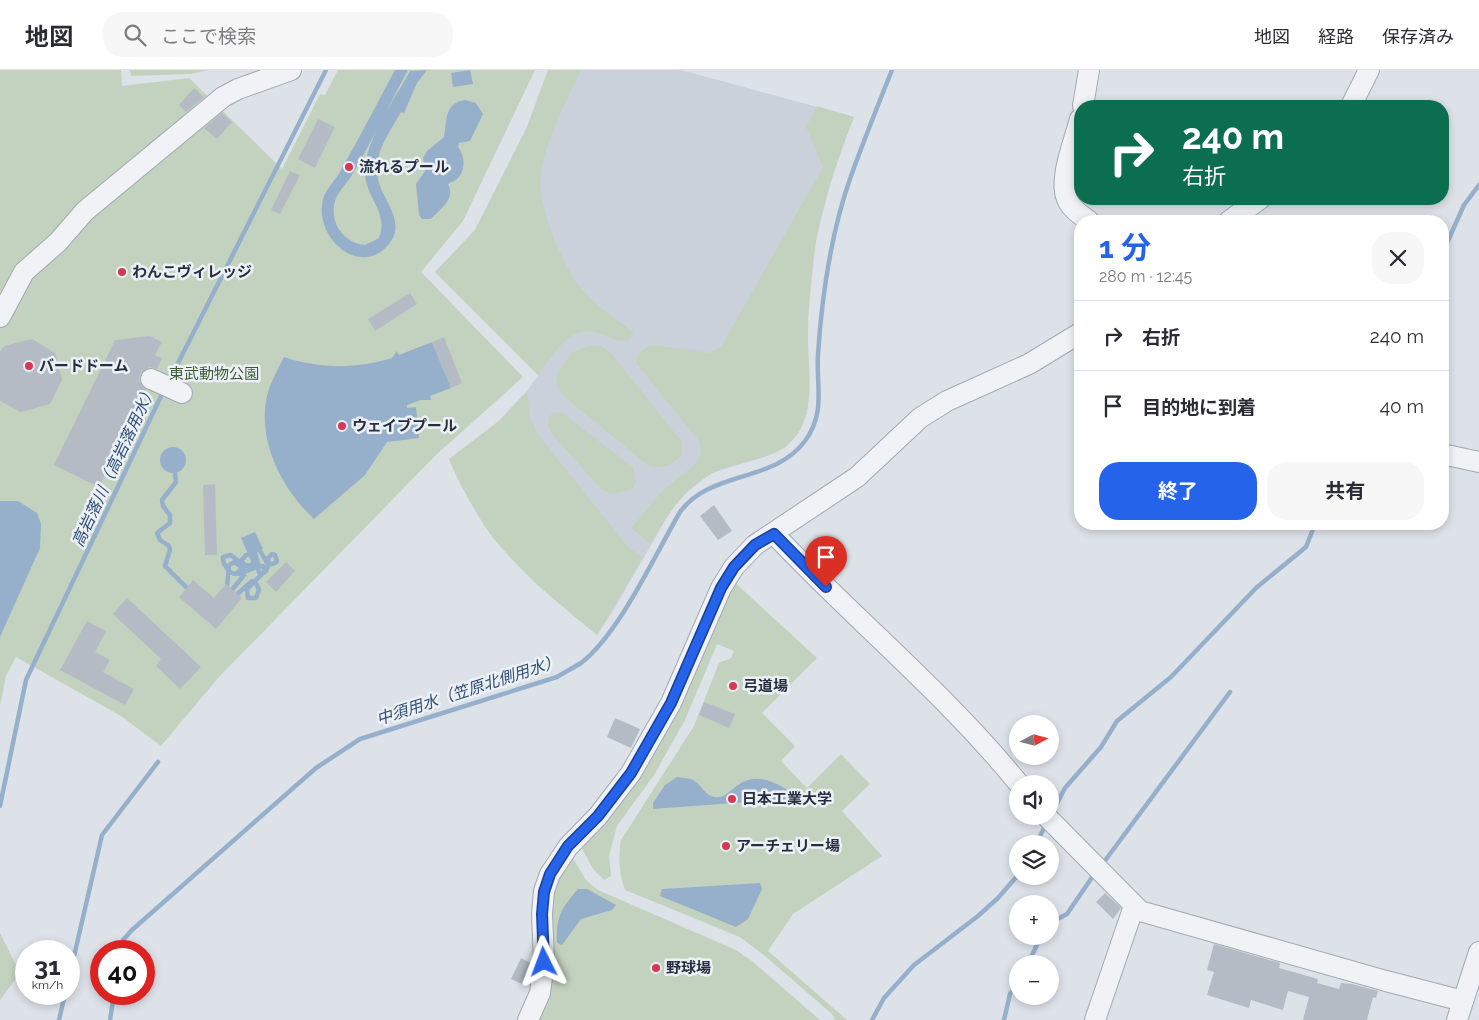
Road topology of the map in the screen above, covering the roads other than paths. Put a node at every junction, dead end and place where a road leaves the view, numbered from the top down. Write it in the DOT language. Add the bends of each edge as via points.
graph roads {
  1 [pos="291,70"];
  2 [pos="1089,70"];
  3 [pos="1369,70"];
  4 [pos="1085,100"];
  5 [pos="1354,100"];
  6 [pos="1074,143"];
  7 [pos="1252,205"];
  8 [pos="1082,215"];
  9 [pos="1237,215"];
  10 [pos="0,317"];
  11 [pos="1074,337"];
  12 [pos="151,379"];
  13 [pos="182,393"];
  14 [pos="1449,456"];
  15 [pos="1479,462"];
  16 [pos="774,534"];
  17 [pos="1011,775"];
  18 [pos="1055,825"];
  19 [pos="1134,906"];
  20 [pos="1479,952"];
  21 [pos="1462,1001"];
  22 [pos="528,1020"];
  23 [pos="1094,1020"];
  24 [pos="1457,1020"];
  1 -- 10 [label="street" via="224,97 85,211 58,242 24,272"];
  2 -- 4 [label="street"];
  3 -- 5 [label="street"];
  6 -- 8 [label="street" via="1065,187 1070,204"];
  7 -- 9 [label="street"];
  11 -- 16 [label="street" via="1029,364 947,400 920,418 857,477"];
  12 -- 13 [label="street"];
  14 -- 15 [label="street"];
  16 -- 17 [label="street" via="813,576 956,711"];
  16 -- 22 [label="street" via="755,545 734,567 721,588 671,703 631,773 598,816 563,853 550,874 542,914 544,962 540,993"];
  18 -- 19 [label="street"];
  19 -- 21 [label="street"];
  19 -- 23 [label="street"];
  20 -- 21 [label="street"];
  21 -- 24 [label="street"];
}
